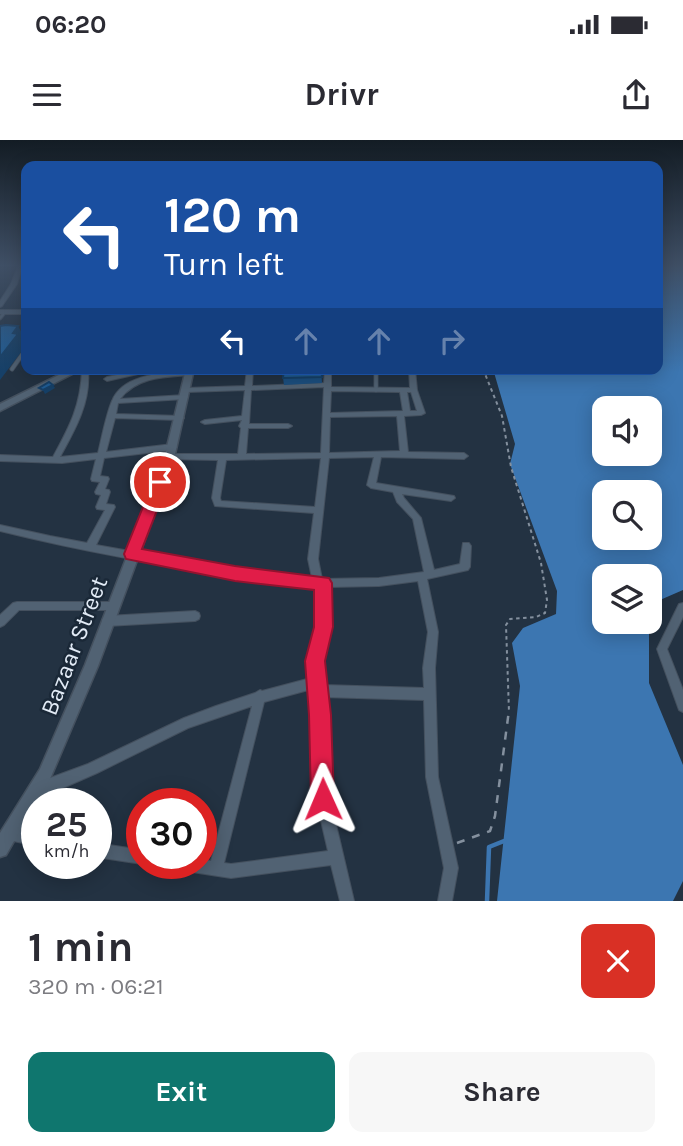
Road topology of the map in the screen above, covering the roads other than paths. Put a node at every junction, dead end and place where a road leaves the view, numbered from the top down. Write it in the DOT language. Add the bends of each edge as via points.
graph roads {
  1 [pos="2,312"];
  2 [pos="21,312"];
  3 [pos="0,318"];
  4 [pos="21,356"];
  5 [pos="12,369"];
  6 [pos="60,375"];
  7 [pos="61,375"];
  8 [pos="87,375"];
  9 [pos="127,375"];
  10 [pos="169,375"];
  11 [pos="189,375"];
  12 [pos="250,375"];
  13 [pos="328,375"];
  14 [pos="376,375"];
  15 [pos="413,375"];
  16 [pos="107,379"];
  17 [pos="249,387"];
  18 [pos="328,387"];
  19 [pos="376,390"];
  20 [pos="403,390"];
  21 [pos="414,390"];
  22 [pos="186,393"];
  23 [pos="115,401"];
  24 [pos="0,402"];
  25 [pos="0,408"];
  26 [pos="404,413"];
  27 [pos="327,415"];
  28 [pos="111,416"];
  29 [pos="180,418"];
  30 [pos="205,422"];
  31 [pos="244,422"];
  32 [pos="288,426"];
  33 [pos="171,452"];
  34 [pos="101,454"];
  35 [pos="404,454"];
  36 [pos="325,455"];
  37 [pos="378,455"];
  38 [pos="242,456"];
  39 [pos="464,456"];
  40 [pos="222,457"];
  41 [pos="0,458"];
  42 [pos="55,460"];
  43 [pos="396,490"];
  44 [pos="450,498"];
  45 [pos="317,510"];
  46 [pos="0,527"];
  47 [pos="466,546"];
  48 [pos="90,547"];
  49 [pos="132,554"];
  50 [pos="426,576"];
  51 [pos="320,583"];
  52 [pos="112,606"];
  53 [pos="683,607"];
  54 [pos="195,616"];
  55 [pos="107,621"];
  56 [pos="0,622"];
  57 [pos="317,687"];
  58 [pos="430,694"];
  59 [pos="260,696"];
  60 [pos="683,706"];
  61 [pos="37,788"];
  62 [pos="42,788"];
  63 [pos="21,814"];
  64 [pos="21,841"];
  65 [pos="3,843"];
  66 [pos="335,858"];
  67 [pos="217,864"];
  68 [pos="217,868"];
  69 [pos="347,901"];
  70 [pos="445,901"];
  1 -- 2 [label="street"];
  1 -- 3 [label="lane"];
  4 -- 5 [label="lane"];
  6 -- 24 [label="main road"];
  7 -- 25 [label="main road"];
  8 -- 42 [label="street" via="79,408"];
  9 -- 16 [label="street"];
  10 -- 23 [label="street" via="133,382"];
  11 -- 22 [label="street, Bazaar Street"];
  12 -- 17 [label="street"];
  13 -- 18 [label="street"];
  14 -- 19 [label="lane"];
  15 -- 21 [label="street"];
  17 -- 18 [label="street"];
  17 -- 22 [label="street"];
  17 -- 31 [label="street"];
  18 -- 19 [label="street"];
  18 -- 27 [label="street"];
  19 -- 20 [label="street"];
  20 -- 21 [label="street"];
  20 -- 26 [label="street"];
  21 -- 26 [label="street" via="421,413"];
  22 -- 23 [label="street"];
  22 -- 29 [label="street, Bazaar Street"];
  23 -- 28 [label="street"];
  26 -- 27 [label="street"];
  26 -- 35 [label="street"];
  27 -- 36 [label="street"];
  28 -- 29 [label="street"];
  28 -- 34 [label="street"];
  29 -- 33 [label="street, Bazaar Street"];
  30 -- 31 [label="street"];
  31 -- 32 [label="street"];
  31 -- 38 [label="street"];
  33 -- 34 [label="street"];
  33 -- 40 [label="street"];
  33 -- 49 [label="street, Bazaar Street"];
  34 -- 42 [label="street"];
  34 -- 48 [label="street" via="95,479 104,479 99,492 106,492 100,507 111,508"];
  35 -- 37 [label="street"];
  35 -- 39 [label="street"];
  36 -- 37 [label="street"];
  36 -- 38 [label="street"];
  36 -- 45 [label="street"];
  37 -- 43 [label="street" via="371,485"];
  38 -- 40 [label="street"];
  40 -- 45 [label="street" via="218,504"];
  41 -- 42 [label="street"];
  43 -- 44 [label="street"];
  43 -- 50 [label="street" via="417,518"];
  45 -- 51 [label="street" via="313,559"];
  46 -- 48 [label="street"];
  47 -- 50 [label="street" via="465,567"];
  48 -- 49 [label="street"];
  49 -- 51 [label="street" via="235,574"];
  49 -- 52 [label="street, Bazaar Street"];
  50 -- 51 [label="street"];
  50 -- 58 [label="street" via="432,632"];
  51 -- 57 [label="street" via="323,627 315,661"];
  52 -- 55 [label="street, Bazaar Street"];
  52 -- 56 [label="street" via="17,606"];
  53 -- 60 [label="street" via="662,649"];
  54 -- 55 [label="street"];
  55 -- 61 [label="street, Bazaar Street"];
  57 -- 58 [label="street"];
  57 -- 59 [label="street"];
  57 -- 66 [label="street" via="323,799"];
  58 -- 70 [label="street" via="432,777 451,868"];
  59 -- 62 [label="street" via="186,723 83,775"];
  59 -- 67 [label="street"];
  63 -- 65 [label="street, Bazaar Street"];
  64 -- 65 [label="street"];
  66 -- 68 [label="street" via="231,871"];
  66 -- 69 [label="street"];
}
